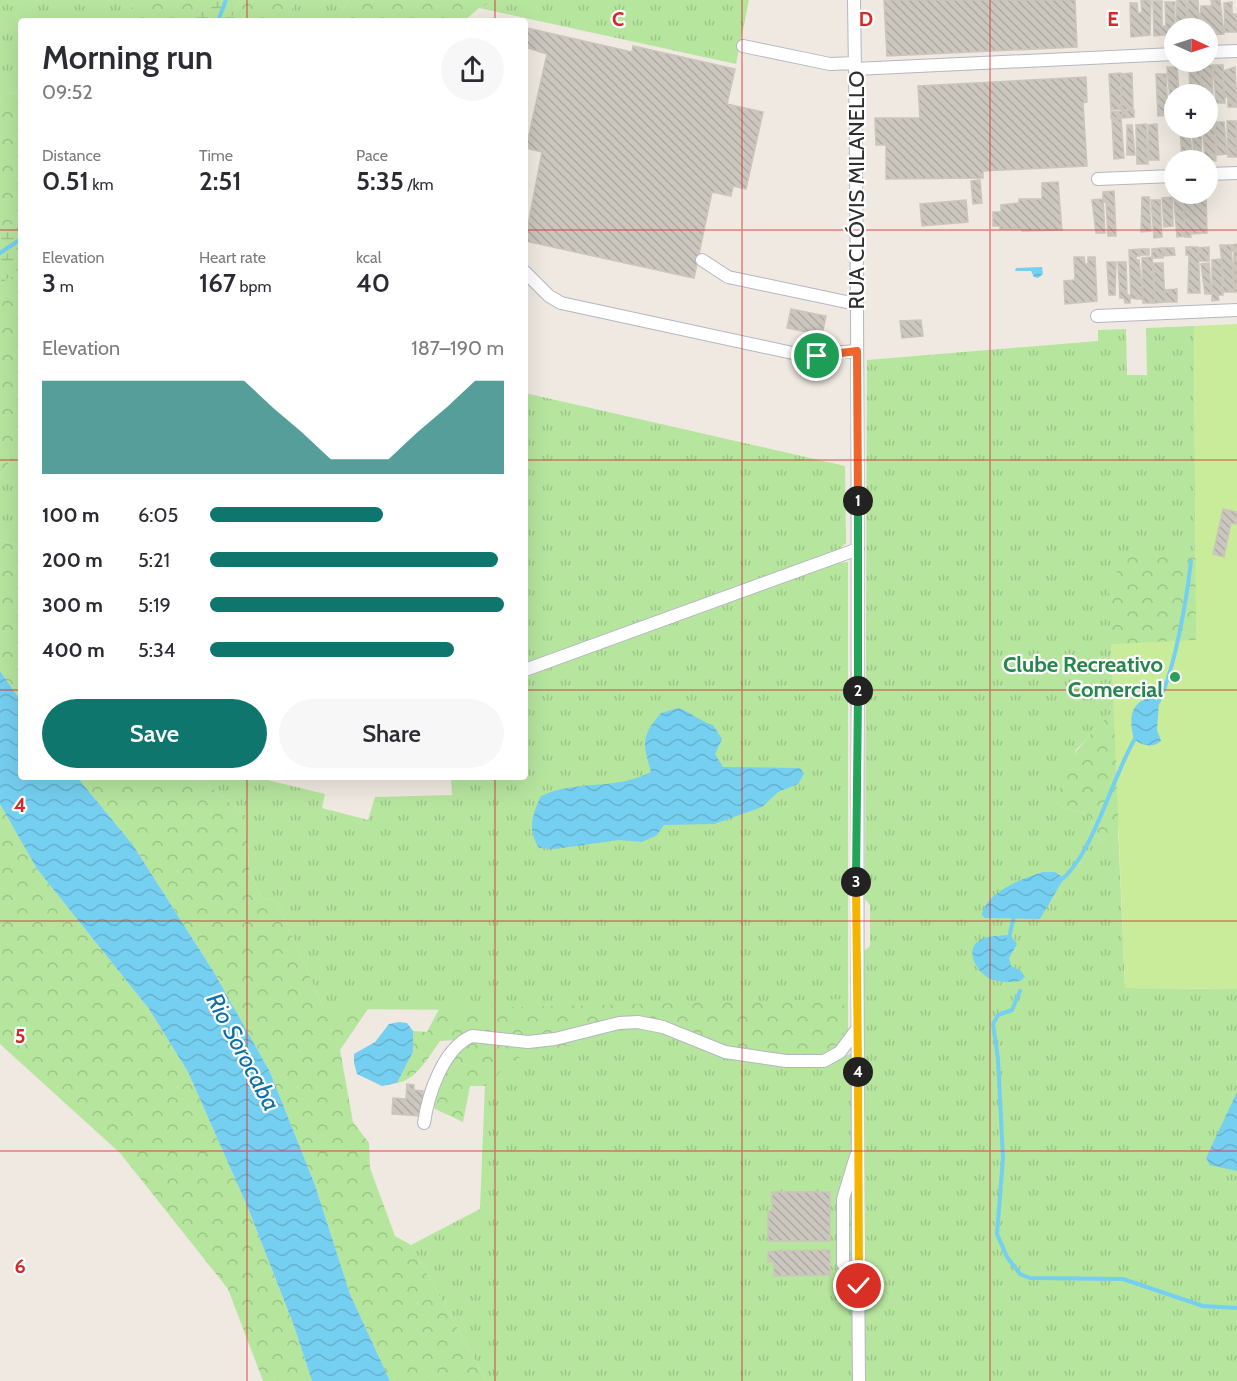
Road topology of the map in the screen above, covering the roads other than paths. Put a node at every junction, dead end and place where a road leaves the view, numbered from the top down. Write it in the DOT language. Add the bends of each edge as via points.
graph roads {
  1 [pos="854,0"];
  2 [pos="744,46"];
  3 [pos="1237,51"];
  4 [pos="1218,52"];
  5 [pos="1164,54"];
  6 [pos="855,66"];
  7 [pos="1237,173"];
  8 [pos="1218,174"];
  9 [pos="1164,176"];
  10 [pos="1098,179"];
  11 [pos="702,260"];
  12 [pos="528,275"];
  13 [pos="856,304"];
  14 [pos="1237,310"];
  15 [pos="1097,316"];
  16 [pos="857,351"];
  17 [pos="858,549"];
  18 [pos="528,669"];
  19 [pos="857,1029"];
  20 [pos="424,1123"];
  21 [pos="858,1153"];
  22 [pos="843,1264"];
  23 [pos="860,1381"];
  1 -- 6 [label="street, RUA CLÓVIS MILANELLO"];
  2 -- 6 [label="street"];
  3 -- 4 [label="street"];
  5 -- 6 [label="street"];
  6 -- 13 [label="street, RUA CLÓVIS MILANELLO"];
  7 -- 8 [label="street"];
  9 -- 10 [label="street"];
  11 -- 13 [label="street" via="728,277"];
  12 -- 16 [label="street" via="561,303 802,355"];
  13 -- 16 [label="street, RUA CLÓVIS MILANELLO"];
  14 -- 15 [label="street"];
  16 -- 17 [label="street, RUA CLÓVIS MILANELLO"];
  17 -- 18 [label="street"];
  17 -- 19 [label="street, RUA CLÓVIS MILANELLO"];
  19 -- 20 [label="street" via="840,1052 824,1061 786,1061 725,1052 663,1027 638,1022 528,1042 472,1036 445,1062 428,1098"];
  19 -- 21 [label="street, RUA CLÓVIS MILANELLO"];
  21 -- 22 [label="street" via="843,1199"];
  21 -- 23 [label="street, RUA CLÓVIS MILANELLO"];
}
